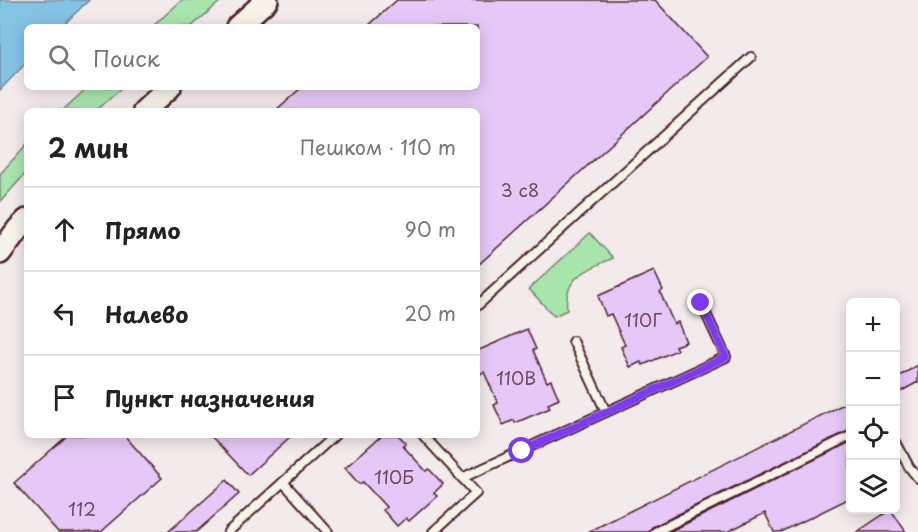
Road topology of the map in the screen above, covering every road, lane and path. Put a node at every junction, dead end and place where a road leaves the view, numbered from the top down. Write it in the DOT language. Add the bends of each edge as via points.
graph roads {
  1 [pos="267,0"];
  2 [pos="240,24"];
  3 [pos="751,57"];
  4 [pos="167,90"];
  5 [pos="147,108"];
  6 [pos="24,223"];
  7 [pos="0,253"];
  8 [pos="480,303"];
  9 [pos="701,303"];
  10 [pos="573,341"];
  11 [pos="606,412"];
  12 [pos="332,438"];
  13 [pos="426,438"];
  14 [pos="846,438"];
  15 [pos="900,450"];
  16 [pos="462,478"];
  17 [pos="918,478"];
  18 [pos="283,482"];
  19 [pos="228,532"];
  20 [pos="328,532"];
  21 [pos="433,532"];
  22 [pos="655,532"];
  1 -- 2 [label="main road"];
  3 -- 8 [label="lane"];
  4 -- 5 [label="main road"];
  6 -- 7 [label="main road"];
  9 -- 11 [label="lane" via="726,357"];
  10 -- 11 [label="lane"];
  11 -- 16 [label="lane"];
  12 -- 18 [label="lane"];
  13 -- 16 [label="lane"];
  14 -- 22 [label="lane"];
  15 -- 17 [label="lane"];
  16 -- 21 [label="lane" via="476,493"];
  18 -- 19 [label="lane"];
  18 -- 20 [label="lane"];
}
